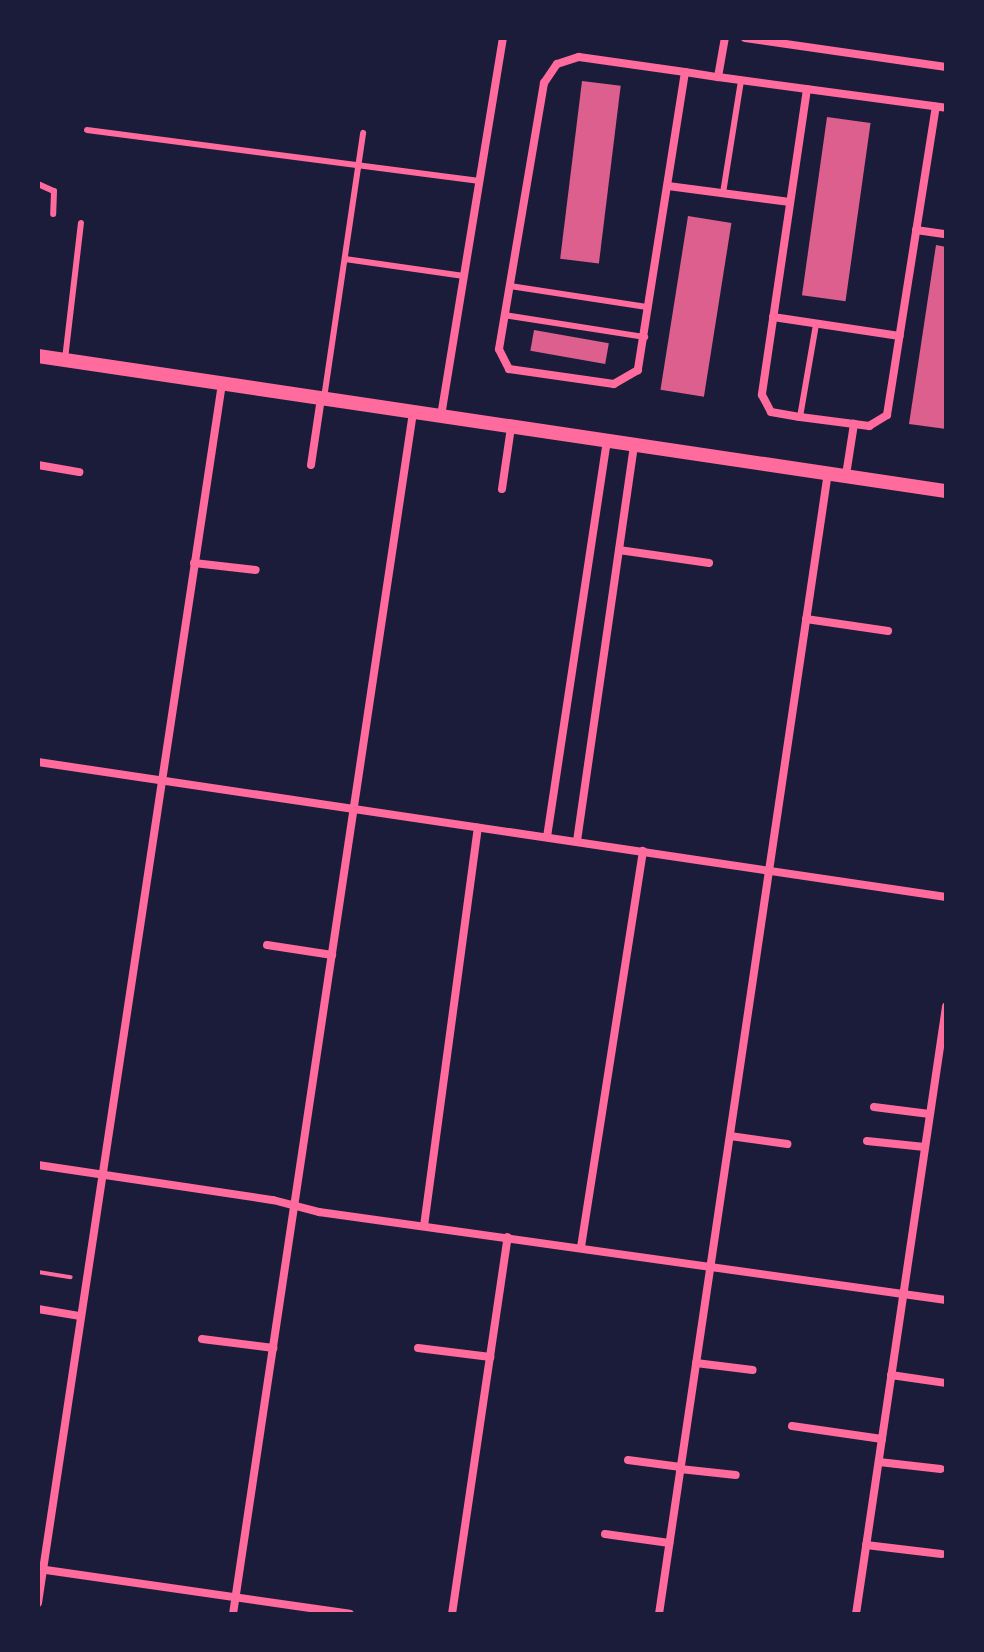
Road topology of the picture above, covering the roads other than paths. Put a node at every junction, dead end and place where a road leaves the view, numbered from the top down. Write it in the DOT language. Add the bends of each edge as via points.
graph roads {
  1 [pos="503,38"];
  2 [pos="725,38"];
  3 [pos="745,38"];
  4 [pos="946,67"];
  5 [pos="685,72"];
  6 [pos="718,77"];
  7 [pos="741,80"];
  8 [pos="807,89"];
  9 [pos="936,107"];
  10 [pos="946,108"];
  11 [pos="87,130"];
  12 [pos="363,133"];
  13 [pos="358,165"];
  14 [pos="480,181"];
  15 [pos="38,184"];
  16 [pos="668,186"];
  17 [pos="723,193"];
  18 [pos="790,202"];
  19 [pos="53,214"];
  20 [pos="81,223"];
  21 [pos="916,230"];
  22 [pos="946,234"];
  23 [pos="345,259"];
  24 [pos="464,276"];
  25 [pos="510,286"];
  26 [pos="649,307"];
  27 [pos="504,315"];
  28 [pos="773,317"];
  29 [pos="816,324"];
  30 [pos="900,336"];
  31 [pos="645,337"];
  32 [pos="38,356"];
  33 [pos="65,360"];
  34 [pos="222,383"];
  35 [pos="323,399"];
  36 [pos="413,412"];
  37 [pos="441,416"];
  38 [pos="800,417"];
  39 [pos="854,424"];
  40 [pos="511,427"];
  41 [pos="607,441"];
  42 [pos="634,445"];
  43 [pos="38,465"];
  44 [pos="311,465"];
  45 [pos="79,472"];
  46 [pos="828,472"];
  47 [pos="846,475"];
  48 [pos="502,489"];
  49 [pos="946,491"];
  50 [pos="619,550"];
  51 [pos="194,563"];
  52 [pos="709,563"];
  53 [pos="256,570"];
  54 [pos="806,619"];
  55 [pos="888,631"];
  56 [pos="38,762"];
  57 [pos="161,780"];
  58 [pos="356,810"];
  59 [pos="478,828"];
  60 [pos="547,837"];
  61 [pos="577,841"];
  62 [pos="643,851"];
  63 [pos="771,870"];
  64 [pos="946,897"];
  65 [pos="267,945"];
  66 [pos="332,955"];
  67 [pos="946,1007"];
  68 [pos="874,1107"];
  69 [pos="930,1114"];
  70 [pos="730,1136"];
  71 [pos="867,1141"];
  72 [pos="787,1144"];
  73 [pos="925,1147"];
  74 [pos="38,1165"];
  75 [pos="101,1175"];
  76 [pos="294,1206"];
  77 [pos="424,1226"];
  78 [pos="508,1237"];
  79 [pos="581,1247"];
  80 [pos="711,1265"];
  81 [pos="903,1293"];
  82 [pos="946,1300"];
  83 [pos="38,1309"];
  84 [pos="80,1316"];
  85 [pos="202,1339"];
  86 [pos="273,1348"];
  87 [pos="418,1348"];
  88 [pos="490,1357"];
  89 [pos="696,1363"];
  90 [pos="753,1370"];
  91 [pos="891,1375"];
  92 [pos="946,1383"];
  93 [pos="792,1426"];
  94 [pos="882,1439"];
  95 [pos="628,1460"];
  96 [pos="879,1462"];
  97 [pos="680,1468"];
  98 [pos="941,1469"];
  99 [pos="736,1475"];
  100 [pos="605,1534"];
  101 [pos="669,1543"];
  102 [pos="866,1545"];
  103 [pos="941,1554"];
  104 [pos="40,1569"];
  105 [pos="235,1597"];
  106 [pos="38,1603"];
  107 [pos="233,1614"];
  108 [pos="350,1614"];
  109 [pos="452,1614"];
  110 [pos="659,1614"];
  111 [pos="856,1614"];
  1 -- 14 [label="street"];
  2 -- 6 [label="street"];
  3 -- 4 [label="street"];
  5 -- 6 [label="street"];
  5 -- 16 [label="street"];
  5 -- 25 [label="street" via="579,57 551,69 544,83"];
  6 -- 7 [label="street"];
  7 -- 8 [label="street"];
  7 -- 17 [label="lane"];
  8 -- 9 [label="street"];
  8 -- 18 [label="street"];
  9 -- 10 [label="street"];
  9 -- 21 [label="street"];
  11 -- 13 [label="lane"];
  12 -- 13 [label="lane"];
  13 -- 14 [label="lane"];
  13 -- 23 [label="lane"];
  14 -- 24 [label="street"];
  15 -- 19 [label="lane" via="54,191"];
  16 -- 17 [label="street"];
  16 -- 26 [label="street"];
  17 -- 18 [label="street"];
  18 -- 28 [label="street"];
  20 -- 33 [label="lane"];
  21 -- 22 [label="street"];
  21 -- 30 [label="street"];
  23 -- 24 [label="lane"];
  23 -- 35 [label="lane"];
  24 -- 37 [label="street"];
  25 -- 26 [label="lane"];
  25 -- 27 [label="street"];
  26 -- 31 [label="street"];
  27 -- 31 [label="lane"];
  27 -- 31 [label="street" via="498,354 514,370 621,383 638,370"];
  28 -- 29 [label="street"];
  28 -- 38 [label="street" via="762,402 771,412"];
  29 -- 30 [label="street"];
  29 -- 38 [label="lane"];
  30 -- 39 [label="street" via="887,415 874,425"];
  32 -- 33 [label="street"];
  33 -- 34 [label="street"];
  34 -- 35 [label="street"];
  34 -- 51 [label="street"];
  35 -- 36 [label="street"];
  35 -- 44 [label="street"];
  36 -- 37 [label="street"];
  36 -- 58 [label="street"];
  37 -- 40 [label="street"];
  38 -- 39 [label="street"];
  39 -- 47 [label="street"];
  40 -- 41 [label="street"];
  40 -- 48 [label="street"];
  41 -- 42 [label="street"];
  41 -- 60 [label="street"];
  42 -- 46 [label="street"];
  42 -- 50 [label="street"];
  43 -- 45 [label="street"];
  46 -- 47 [label="street"];
  46 -- 54 [label="street"];
  47 -- 49 [label="street"];
  50 -- 52 [label="street"];
  50 -- 61 [label="street"];
  51 -- 53 [label="street"];
  51 -- 57 [label="street"];
  54 -- 55 [label="street"];
  54 -- 63 [label="street"];
  56 -- 57 [label="street"];
  57 -- 58 [label="street"];
  57 -- 75 [label="street"];
  58 -- 59 [label="street"];
  58 -- 66 [label="street"];
  59 -- 60 [label="street"];
  59 -- 77 [label="street"];
  60 -- 61 [label="street"];
  61 -- 62 [label="street"];
  62 -- 63 [label="street"];
  62 -- 79 [label="street"];
  63 -- 64 [label="street"];
  63 -- 70 [label="street"];
  65 -- 66 [label="street"];
  66 -- 76 [label="street"];
  67 -- 69 [label="street"];
  68 -- 69 [label="street"];
  69 -- 73 [label="street"];
  70 -- 72 [label="street"];
  70 -- 80 [label="street"];
  71 -- 73 [label="street"];
  73 -- 81 [label="street"];
  74 -- 75 [label="street"];
  75 -- 76 [label="street"];
  75 -- 84 [label="street"];
  76 -- 77 [label="street"];
  76 -- 86 [label="street"];
  77 -- 78 [label="street"];
  78 -- 79 [label="street"];
  78 -- 88 [label="street"];
  79 -- 80 [label="street"];
  80 -- 81 [label="street"];
  80 -- 89 [label="street"];
  81 -- 82 [label="street"];
  81 -- 91 [label="street"];
  83 -- 84 [label="street"];
  84 -- 104 [label="street"];
  85 -- 86 [label="street"];
  86 -- 105 [label="street"];
  87 -- 88 [label="street"];
  88 -- 109 [label="street"];
  89 -- 90 [label="street"];
  89 -- 97 [label="street"];
  91 -- 92 [label="street"];
  91 -- 94 [label="street"];
  93 -- 94 [label="street"];
  94 -- 96 [label="street"];
  95 -- 97 [label="street"];
  96 -- 98 [label="street"];
  96 -- 102 [label="street"];
  97 -- 99 [label="street"];
  97 -- 101 [label="street"];
  100 -- 101 [label="street"];
  101 -- 110 [label="street"];
  102 -- 103 [label="street"];
  102 -- 111 [label="street"];
  104 -- 105 [label="street"];
  104 -- 106 [label="street"];
  105 -- 107 [label="street"];
  105 -- 108 [label="street"];
}
